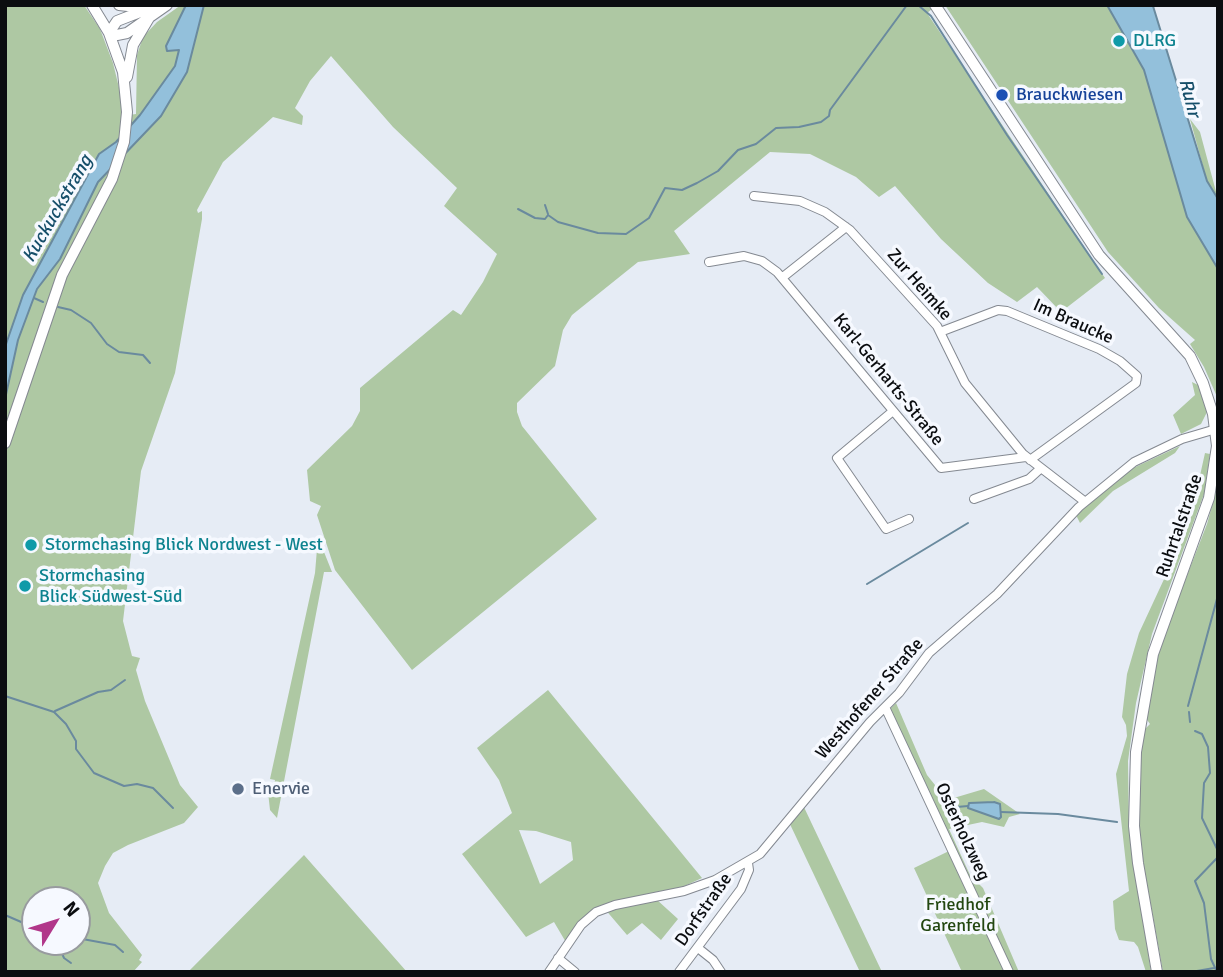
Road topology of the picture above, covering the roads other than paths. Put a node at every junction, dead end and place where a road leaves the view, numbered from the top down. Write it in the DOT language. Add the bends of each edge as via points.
graph roads {
  1 [pos="92,5"];
  2 [pos="119,5"];
  3 [pos="167,5"];
  4 [pos="934,5"];
  5 [pos="152,10"];
  6 [pos="109,33"];
  7 [pos="127,88"];
  8 [pos="754,196"];
  9 [pos="846,227"];
  10 [pos="709,262"];
  11 [pos="783,277"];
  12 [pos="940,332"];
  13 [pos="893,411"];
  14 [pos="1217,429"];
  15 [pos="5,443"];
  16 [pos="1028,458"];
  17 [pos="1040,469"];
  18 [pos="974,499"];
  19 [pos="1084,501"];
  20 [pos="909,519"];
  21 [pos="885,707"];
  22 [pos="748,863"];
  23 [pos="698,948"];
  24 [pos="558,958"];
  25 [pos="549,972"];
  26 [pos="575,972"];
  27 [pos="679,972"];
  28 [pos="720,972"];
  29 [pos="1009,972"];
  30 [pos="1157,972"];
  1 -- 6 [label="main road"];
  2 -- 5 [label="main road"];
  3 -- 5 [label="main road"];
  4 -- 14 [label="main road, Ruhrtalstraße" via="1099,255 1190,356"];
  5 -- 6 [label="main road" via="117,21"];
  5 -- 7 [label="main road" via="131,53"];
  6 -- 7 [label="main road"];
  7 -- 15 [label="main road" via="127,125 116,171 62,275"];
  8 -- 9 [label="street, Zur Heimke" via="800,201"];
  9 -- 11 [label="street"];
  9 -- 12 [label="street, Zur Heimke"];
  10 -- 11 [label="street, Karl-Gerharts-Straße" via="744,256 762,261"];
  11 -- 13 [label="street, Karl-Gerharts-Straße"];
  12 -- 16 [label="street, Zur Heimke" via="965,383"];
  12 -- 16 [label="street, Im Braucke" via="1002,310 1099,349 1137,376 1136,383"];
  13 -- 16 [label="street, Karl-Gerharts-Straße" via="941,468"];
  13 -- 20 [label="street" via="837,458 883,526 890,529"];
  14 -- 19 [label="street, Westhofener Straße" via="1158,449"];
  14 -- 30 [label="main road, Ruhrtalstraße" via="1209,498 1153,654 1136,751 1134,826"];
  16 -- 17 [label="street, Zur Heimke"];
  17 -- 18 [label="street" via="1028,479"];
  17 -- 19 [label="street, Zur Heimke"];
  19 -- 21 [label="street, Westhofener Straße" via="997,594 929,653"];
  21 -- 22 [label="street, Westhofener Straße"];
  21 -- 29 [label="street, Osterholzweg"];
  22 -- 23 [label="street, Dorfstraße" via="741,889"];
  22 -- 24 [label="street, Westhofener Straße" via="684,891 604,908 581,925"];
  23 -- 27 [label="street, Dorfstraße"];
  23 -- 28 [label="street"];
  24 -- 25 [label="street, Westhofener Straße"];
  24 -- 26 [label="street"];
}
